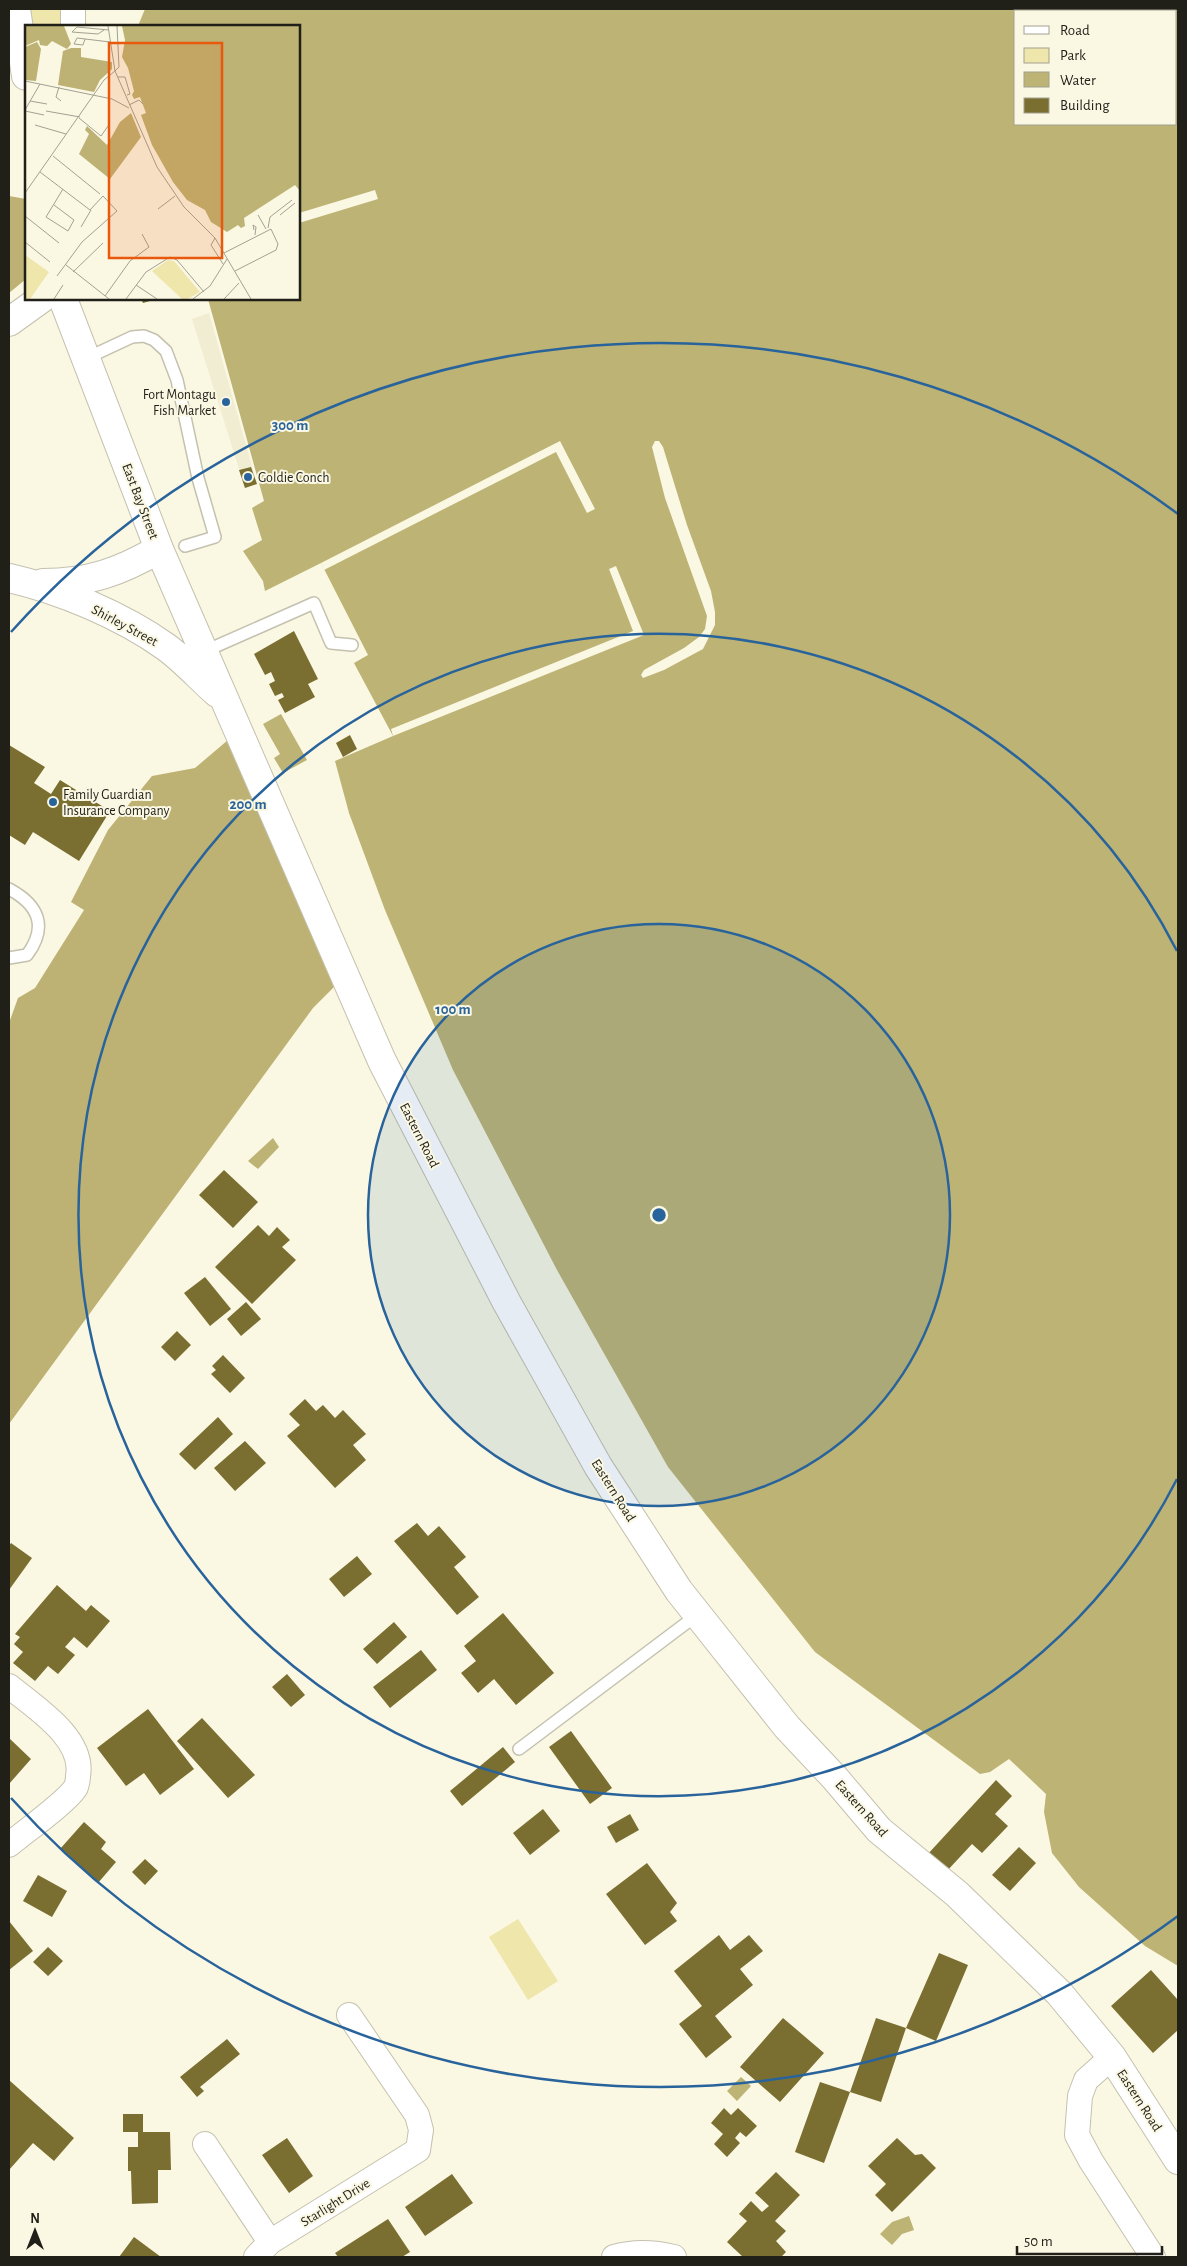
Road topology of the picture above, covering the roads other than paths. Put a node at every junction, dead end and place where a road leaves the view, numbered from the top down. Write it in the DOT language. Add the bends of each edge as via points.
graph roads {
  1 [pos="16,9"];
  2 [pos="73,9"];
  3 [pos="73,25"];
  4 [pos="25,69"];
  5 [pos="40,300"];
  6 [pos="63,300"];
  7 [pos="9,322"];
  8 [pos="87,358"];
  9 [pos="172,548"];
  10 [pos="20,580"];
  11 [pos="352,645"];
  12 [pos="203,652"];
  13 [pos="226,700"];
  14 [pos="9,889"];
  15 [pos="9,958"];
  16 [pos="697,1614"];
  17 [pos="9,1686"];
  18 [pos="519,1749"];
  19 [pos="9,1845"];
  20 [pos="349,2015"];
  21 [pos="1112,2057"];
  22 [pos="205,2144"];
  23 [pos="1178,2160"];
  24 [pos="263,2250"];
  25 [pos="614,2257"];
  26 [pos="674,2257"];
  27 [pos="1153,2257"];
  1 -- 4 [label="main road"];
  2 -- 3 [label="street"];
  5 -- 7 [label="main road"];
  6 -- 8 [label="main road, East Bay Street"];
  8 -- 9 [label="main road, East Bay Street"];
  8 -- 9 [label="lane" via="132,336 154,340 166,351 177,380 198,478 215,537"];
  9 -- 10 [label="main road" via="98,577 65,583"];
  9 -- 12 [label="main road, East Bay Street"];
  10 -- 13 [label="main road, Shirley Street" via="76,599 166,647"];
  11 -- 12 [label="lane" via="331,643 314,602"];
  12 -- 13 [label="main road, East Bay Street"];
  13 -- 16 [label="main road, Eastern Road" via="391,1078 507,1302 598,1466"];
  14 -- 15 [label="lane" via="18,893 38,916 40,929 36,943 27,955"];
  16 -- 18 [label="lane"];
  16 -- 21 [label="main road, Eastern Road" via="786,1727 879,1830 999,1933 1059,1992"];
  17 -- 19 [label="street" via="63,1732 73,1745 79,1770 76,1787 63,1801"];
  20 -- 24 [label="street, Starlight Drive" via="417,2114 421,2130 418,2150"];
  21 -- 23 [label="main road, Eastern Road"];
  21 -- 27 [label="street" via="1086,2080 1080,2096 1077,2135"];
  22 -- 24 [label="street"];
  25 -- 26 [label="street" via="647,2252"];
}
